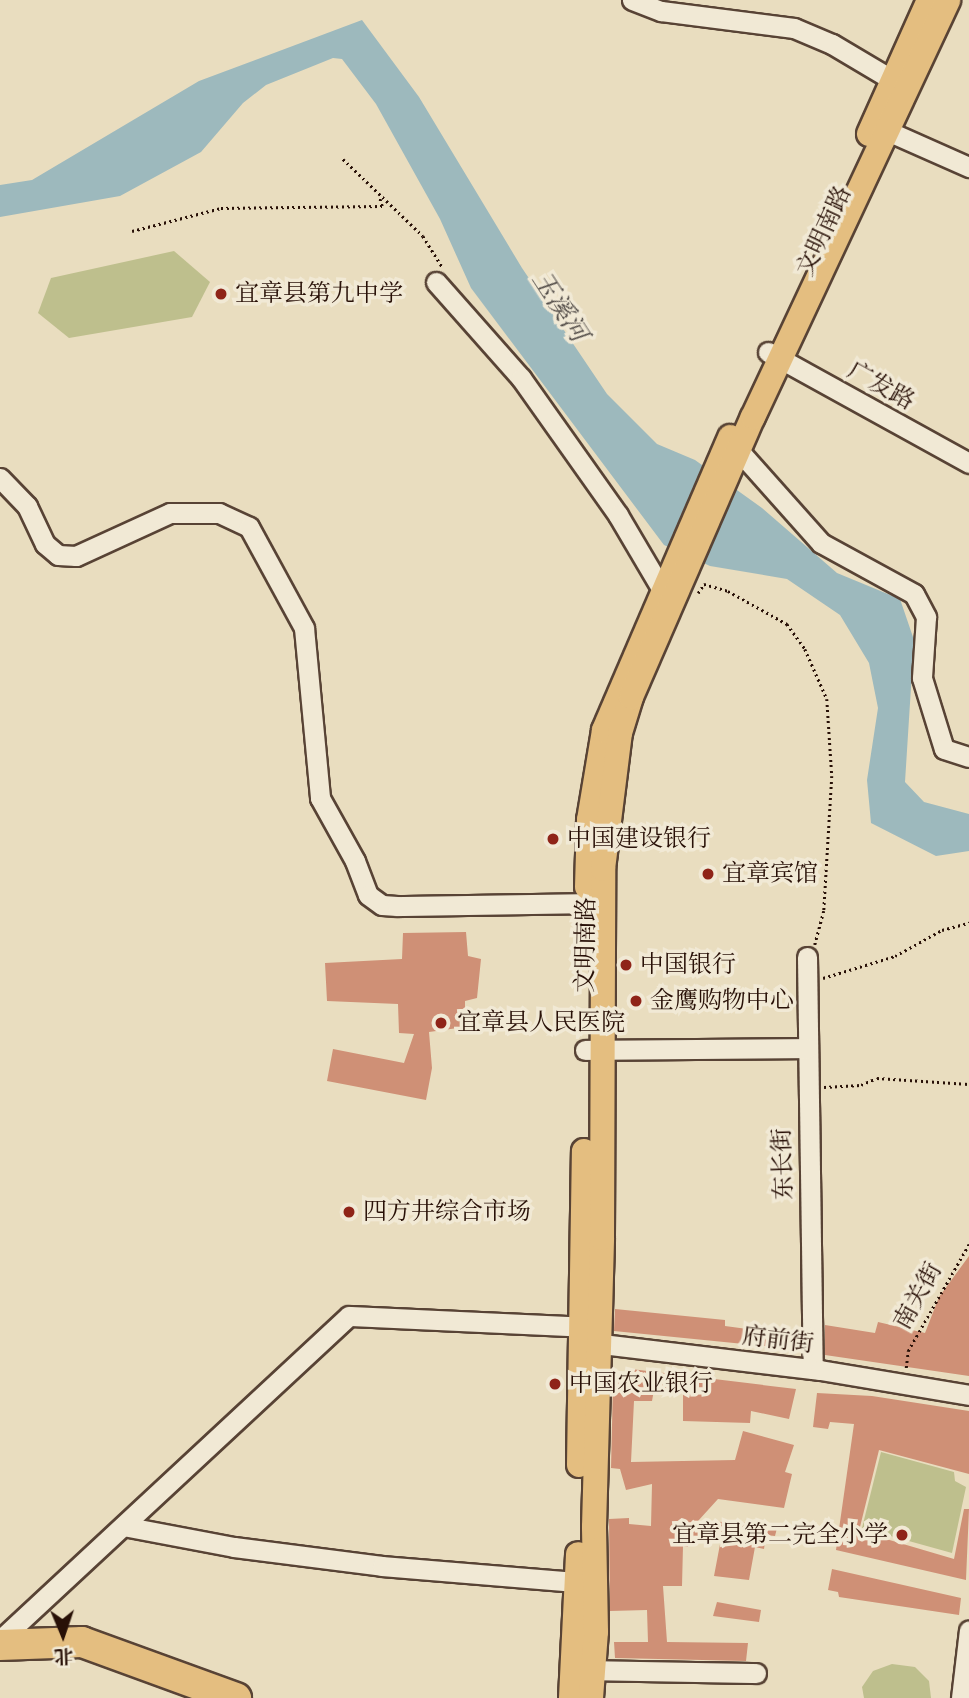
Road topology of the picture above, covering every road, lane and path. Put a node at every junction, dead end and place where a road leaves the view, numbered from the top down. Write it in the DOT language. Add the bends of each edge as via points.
graph roads {
  1 [pos="632,0"];
  2 [pos="929,0"];
  3 [pos="948,0"];
  4 [pos="891,79"];
  5 [pos="881,128"];
  6 [pos="343,159"];
  7 [pos="969,167"];
  8 [pos="379,197"];
  9 [pos="132,231"];
  10 [pos="436,282"];
  11 [pos="775,356"];
  12 [pos="729,457"];
  13 [pos="969,462"];
  14 [pos="0,478"];
  15 [pos="684,562"];
  16 [pos="662,588"];
  17 [pos="695,598"];
  18 [pos="969,757"];
  19 [pos="586,903"];
  20 [pos="969,923"];
  21 [pos="807,957"];
  22 [pos="807,990"];
  23 [pos="807,1048"];
  24 [pos="594,1050"];
  25 [pos="969,1084"];
  26 [pos="806,1088"];
  27 [pos="969,1244"];
  28 [pos="582,1337"];
  29 [pos="906,1368"];
  30 [pos="813,1370"];
  31 [pos="969,1395"];
  32 [pos="123,1526"];
  33 [pos="578,1582"];
  34 [pos="969,1630"];
  35 [pos="0,1642"];
  36 [pos="584,1670"];
  37 [pos="756,1673"];
  38 [pos="963,1685"];
  39 [pos="236,1698"];
  40 [pos="571,1698"];
  41 [pos="591,1698"];
  1 -- 4 [label="street" via="661,11 794,28 832,44"];
  2 -- 4 [label="main road, 文明南路"];
  3 -- 5 [label="main road"];
  4 -- 5 [label="main road, 文明南路"];
  5 -- 7 [label="street"];
  5 -- 11 [label="main road, 文明南路"];
  6 -- 8 [label="path"];
  8 -- 9 [label="path" via="382,206 220,208"];
  8 -- 10 [label="path" via="423,236 443,269"];
  10 -- 16 [label="street" via="521,378 618,515"];
  11 -- 12 [label="main road, 文明南路"];
  11 -- 13 [label="street, 广发路"];
  12 -- 15 [label="main road, 文明南路"];
  12 -- 18 [label="street" via="821,543 914,594 926,617 922,678 944,749"];
  14 -- 19 [label="street" via="27,506 45,544 58,555 76,556 170,513 219,513 249,527 304,628 320,799 355,860 368,895 389,905"];
  15 -- 16 [label="main road, 文明南路"];
  15 -- 24 [label="main road" via="620,733 603,869"];
  16 -- 19 [label="main road, 文明南路" via="628,667 597,759"];
  17 -- 21 [label="path" via="704,584 712,586 747,599 787,625 805,649 827,699 832,776 824,911"];
  19 -- 24 [label="main road, 文明南路"];
  20 -- 22 [label="path" via="942,930 895,956 825,977"];
  21 -- 22 [label="street, 东长街"];
  22 -- 23 [label="street, 东长街"];
  23 -- 24 [label="street"];
  23 -- 26 [label="street, 东长街"];
  24 -- 28 [label="main road, 文明南路"];
  25 -- 26 [label="path" via="877,1077 861,1085"];
  26 -- 30 [label="street, 东长街"];
  27 -- 29 [label="path, 南关街" via="908,1351"];
  28 -- 30 [label="street, 府前街"];
  28 -- 32 [label="street, 府前街" via="349,1316"];
  28 -- 33 [label="main road"];
  28 -- 36 [label="main road"];
  30 -- 31 [label="street, 府前街"];
  32 -- 33 [label="street" via="234,1547 382,1566"];
  32 -- 35 [label="street"];
  33 -- 36 [label="main road"];
  34 -- 38 [label="street"];
  35 -- 39 [label="highway" via="82,1642"];
  36 -- 37 [label="street"];
  36 -- 40 [label="main road"];
  36 -- 41 [label="main road"];
}
